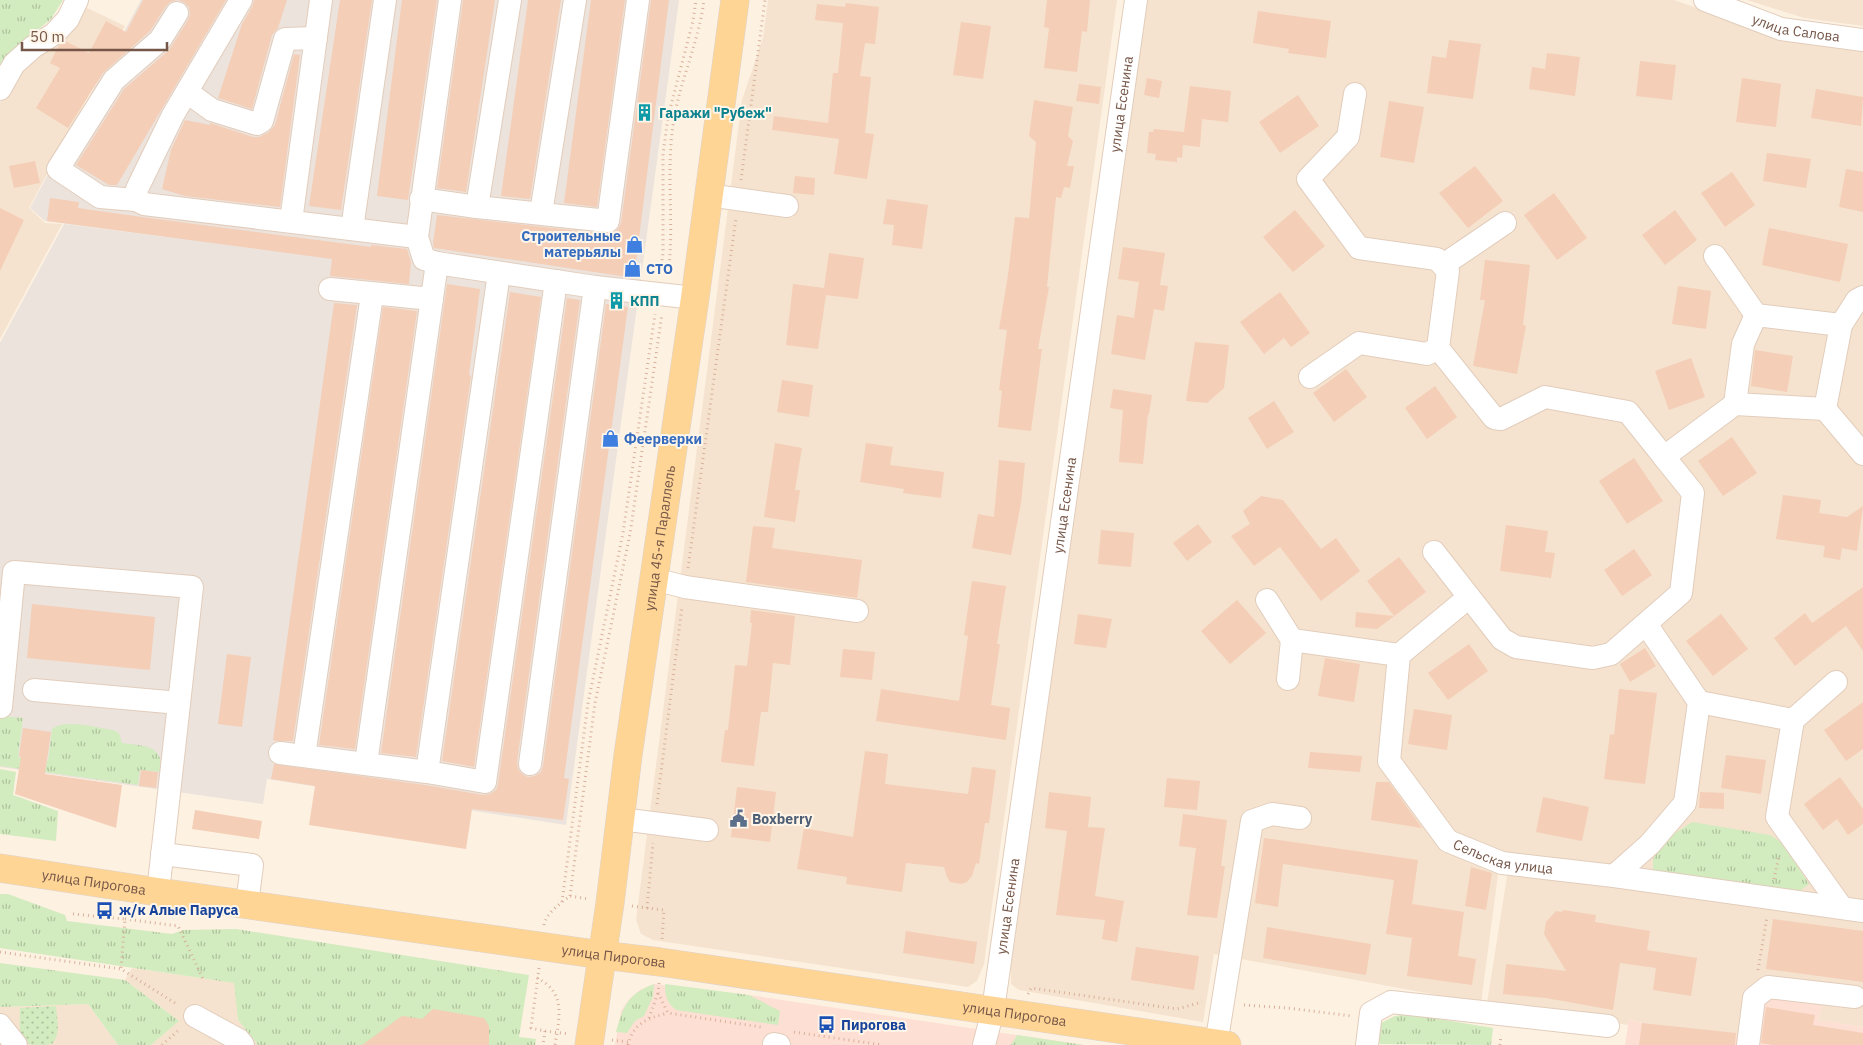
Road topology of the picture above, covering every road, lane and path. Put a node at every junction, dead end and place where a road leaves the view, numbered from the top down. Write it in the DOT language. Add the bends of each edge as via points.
graph roads {
  1 [pos="77,0"];
  2 [pos="241,0"];
  3 [pos="321,0"];
  4 [pos="385,0"];
  5 [pos="450,0"];
  6 [pos="510,0"];
  7 [pos="575,0"];
  8 [pos="638,0"];
  9 [pos="696,0"];
  10 [pos="704,0"];
  11 [pos="735,0"];
  12 [pos="1136,0"];
  13 [pos="1704,0"];
  14 [pos="177,13"];
  15 [pos="316,38"];
  16 [pos="1863,40"];
  17 [pos="0,88"];
  18 [pos="187,92"];
  19 [pos="1355,94"];
  20 [pos="708,195"];
  21 [pos="422,199"];
  22 [pos="136,200"];
  23 [pos="787,206"];
  24 [pos="477,207"];
  25 [pos="541,213"];
  26 [pos="291,221"];
  27 [pos="1505,223"];
  28 [pos="352,229"];
  29 [pos="417,237"];
  30 [pos="1715,256"];
  31 [pos="437,263"];
  32 [pos="1443,264"];
  33 [pos="499,273"];
  34 [pos="556,281"];
  35 [pos="595,287"];
  36 [pos="330,289"];
  37 [pos="372,294"];
  38 [pos="661,294"];
  39 [pos="1863,297"];
  40 [pos="695,298"];
  41 [pos="432,299"];
  42 [pos="1756,315"];
  43 [pos="1841,325"];
  44 [pos="1438,348"];
  45 [pos="1310,377"];
  46 [pos="1735,404"];
  47 [pos="1825,408"];
  48 [pos="1863,454"];
  49 [pos="1664,457"];
  50 [pos="1434,552"];
  51 [pos="654,579"];
  52 [pos="1468,598"];
  53 [pos="1267,600"];
  54 [pos="857,611"];
  55 [pos="1646,624"];
  56 [pos="1292,640"];
  57 [pos="1399,655"];
  58 [pos="3,664"];
  59 [pos="1288,679"];
  60 [pos="1836,682"];
  61 [pos="34,690"];
  62 [pos="1699,702"];
  63 [pos="179,704"];
  64 [pos="1,707"];
  65 [pos="1793,720"];
  66 [pos="280,752"];
  67 [pos="304,756"];
  68 [pos="366,764"];
  69 [pos="530,764"];
  70 [pos="427,772"];
  71 [pos="1300,818"];
  72 [pos="621,819"];
  73 [pos="707,830"];
  74 [pos="162,854"];
  75 [pos="0,868"];
  76 [pos="1614,876"];
  77 [pos="158,892"];
  78 [pos="570,896"];
  79 [pos="562,902"];
  80 [pos="247,904"];
  81 [pos="647,908"];
  82 [pos="1852,910"];
  83 [pos="73,914"];
  84 [pos="125,919"];
  85 [pos="0,952"];
  86 [pos="602,956"];
  87 [pos="660,962"];
  88 [pos="121,968"];
  89 [pos="537,978"];
  90 [pos="204,981"];
  91 [pos="658,993"];
  92 [pos="1855,997"];
  93 [pos="1223,1003"];
  94 [pos="1006,1012"];
  95 [pos="668,1013"];
  96 [pos="195,1016"];
  97 [pos="649,1018"];
  98 [pos="1370,1019"];
  99 [pos="0,1025"];
  100 [pos="1608,1026"];
  101 [pos="777,1037"];
  102 [pos="1220,1044"];
  103 [pos="16,1045"];
  104 [pos="243,1045"];
  105 [pos="555,1045"];
  106 [pos="589,1045"];
  107 [pos="628,1045"];
  108 [pos="883,1045"];
  109 [pos="984,1045"];
  110 [pos="1367,1045"];
  111 [pos="1748,1045"];
  1 -- 17 [label="street" via="68,20 14,64"];
  2 -- 18 [label="street"];
  3 -- 15 [label="street"];
  4 -- 28 [label="street"];
  5 -- 21 [label="street"];
  6 -- 24 [label="street"];
  7 -- 25 [label="street"];
  8 -- 25 [label="street" via="608,221"];
  9 -- 38 [label="path" via="668,117 664,154"];
  10 -- 38 [label="path" via="701,22 674,118 670,154 671,253"];
  11 -- 20 [label="main road, улица 45-я Параллель"];
  12 -- 94 [label="street, улица Есенина"];
  13 -- 16 [label="street, улица Салова" via="1782,29"];
  14 -- 22 [label="street" via="160,40 114,80 58,169 100,197"];
  15 -- 18 [label="street" via="285,39 262,120 257,124 212,110"];
  15 -- 26 [label="street"];
  18 -- 22 [label="street" via="136,189"];
  19 -- 32 [label="street" via="1348,137 1308,179 1359,248 1437,259"];
  20 -- 23 [label="street"];
  20 -- 40 [label="main road, улица 45-я Параллель"];
  21 -- 24 [label="street"];
  21 -- 29 [label="street"];
  22 -- 26 [label="street" via="144,204"];
  24 -- 25 [label="street"];
  26 -- 28 [label="street"];
  27 -- 32 [label="street"];
  28 -- 29 [label="street"];
  29 -- 31 [label="street" via="424,260"];
  30 -- 42 [label="street"];
  31 -- 33 [label="street"];
  31 -- 41 [label="street"];
  32 -- 44 [label="street" via="1448,271"];
  33 -- 34 [label="street"];
  33 -- 70 [label="street"];
  34 -- 35 [label="street"];
  34 -- 70 [label="street" via="485,782"];
  35 -- 38 [label="street"];
  35 -- 69 [label="street"];
  36 -- 37 [label="street"];
  37 -- 41 [label="street"];
  37 -- 67 [label="street"];
  38 -- 40 [label="street"];
  38 -- 78 [label="path" via="630,534 595,703"];
  38 -- 79 [label="path" via="623,533 588,703"];
  39 -- 43 [label="street" via="1857,300"];
  40 -- 51 [label="main road, улица 45-я Параллель"];
  41 -- 68 [label="street"];
  42 -- 43 [label="street"];
  42 -- 46 [label="street" via="1743,344"];
  43 -- 47 [label="street"];
  44 -- 45 [label="street" via="1427,354 1359,344"];
  44 -- 49 [label="street" via="1494,418 1501,419 1545,397 1628,412"];
  46 -- 47 [label="street"];
  46 -- 49 [label="street"];
  47 -- 48 [label="street"];
  49 -- 55 [label="street" via="1693,493 1681,593"];
  50 -- 52 [label="street"];
  51 -- 54 [label="street" via="685,587"];
  51 -- 72 [label="main road, улица 45-я Параллель"];
  52 -- 55 [label="street" via="1502,639 1516,647 1593,658 1611,654"];
  52 -- 57 [label="street"];
  53 -- 56 [label="street"];
  55 -- 62 [label="street"];
  56 -- 57 [label="street"];
  56 -- 59 [label="street"];
  57 -- 76 [label="street, Сельская улица" via="1389,761 1448,841 1502,863"];
  58 -- 63 [label="street" via="14,572 192,587"];
  58 -- 64 [label="street"];
  60 -- 65 [label="street"];
  61 -- 63 [label="street"];
  62 -- 65 [label="street"];
  62 -- 76 [label="street" via="1685,803 1650,844"];
  63 -- 74 [label="street"];
  65 -- 82 [label="street, Сельская улица" via="1777,817"];
  66 -- 67 [label="street"];
  67 -- 68 [label="street"];
  68 -- 70 [label="street"];
  71 -- 93 [label="street" via="1272,814 1252,821"];
  72 -- 73 [label="street"];
  72 -- 86 [label="main road, улица 45-я Параллель"];
  74 -- 77 [label="street"];
  74 -- 80 [label="street" via="252,865"];
  75 -- 77 [label="main road, улица Пирогова"];
  76 -- 82 [label="street, Сельская улица"];
  77 -- 80 [label="main road, улица Пирогова"];
  80 -- 86 [label="main road, улица Пирогова"];
  81 -- 87 [label="path" via="664,910"];
  83 -- 84 [label="path"];
  84 -- 88 [label="path"];
  84 -- 90 [label="path" via="178,926"];
  85 -- 88 [label="path"];
  86 -- 87 [label="main road, улица Пирогова"];
  86 -- 106 [label="main road, улица 45-я Параллель"];
  87 -- 91 [label="path"];
  87 -- 94 [label="main road, улица Пирогова"];
  88 -- 96 [label="path"];
  89 -- 105 [label="path" via="547,983 560,1004"];
  91 -- 95 [label="path"];
  91 -- 97 [label="path"];
  92 -- 111 [label="street" via="1768,987 1754,998"];
  93 -- 94 [label="path" via="1199,1002 1177,1009 1030,988"];
  93 -- 98 [label="path"];
  93 -- 102 [label="street"];
  94 -- 102 [label="main road, улица Пирогова"];
  94 -- 109 [label="street, улица Есенина"];
  95 -- 97 [label="path"];
  95 -- 101 [label="path"];
  96 -- 104 [label="street"];
  97 -- 107 [label="path" via="637,1025"];
  98 -- 100 [label="street" via="1371,1013 1391,1002"];
  98 -- 110 [label="street"];
  99 -- 103 [label="street"];
  101 -- 108 [label="path"];
}
